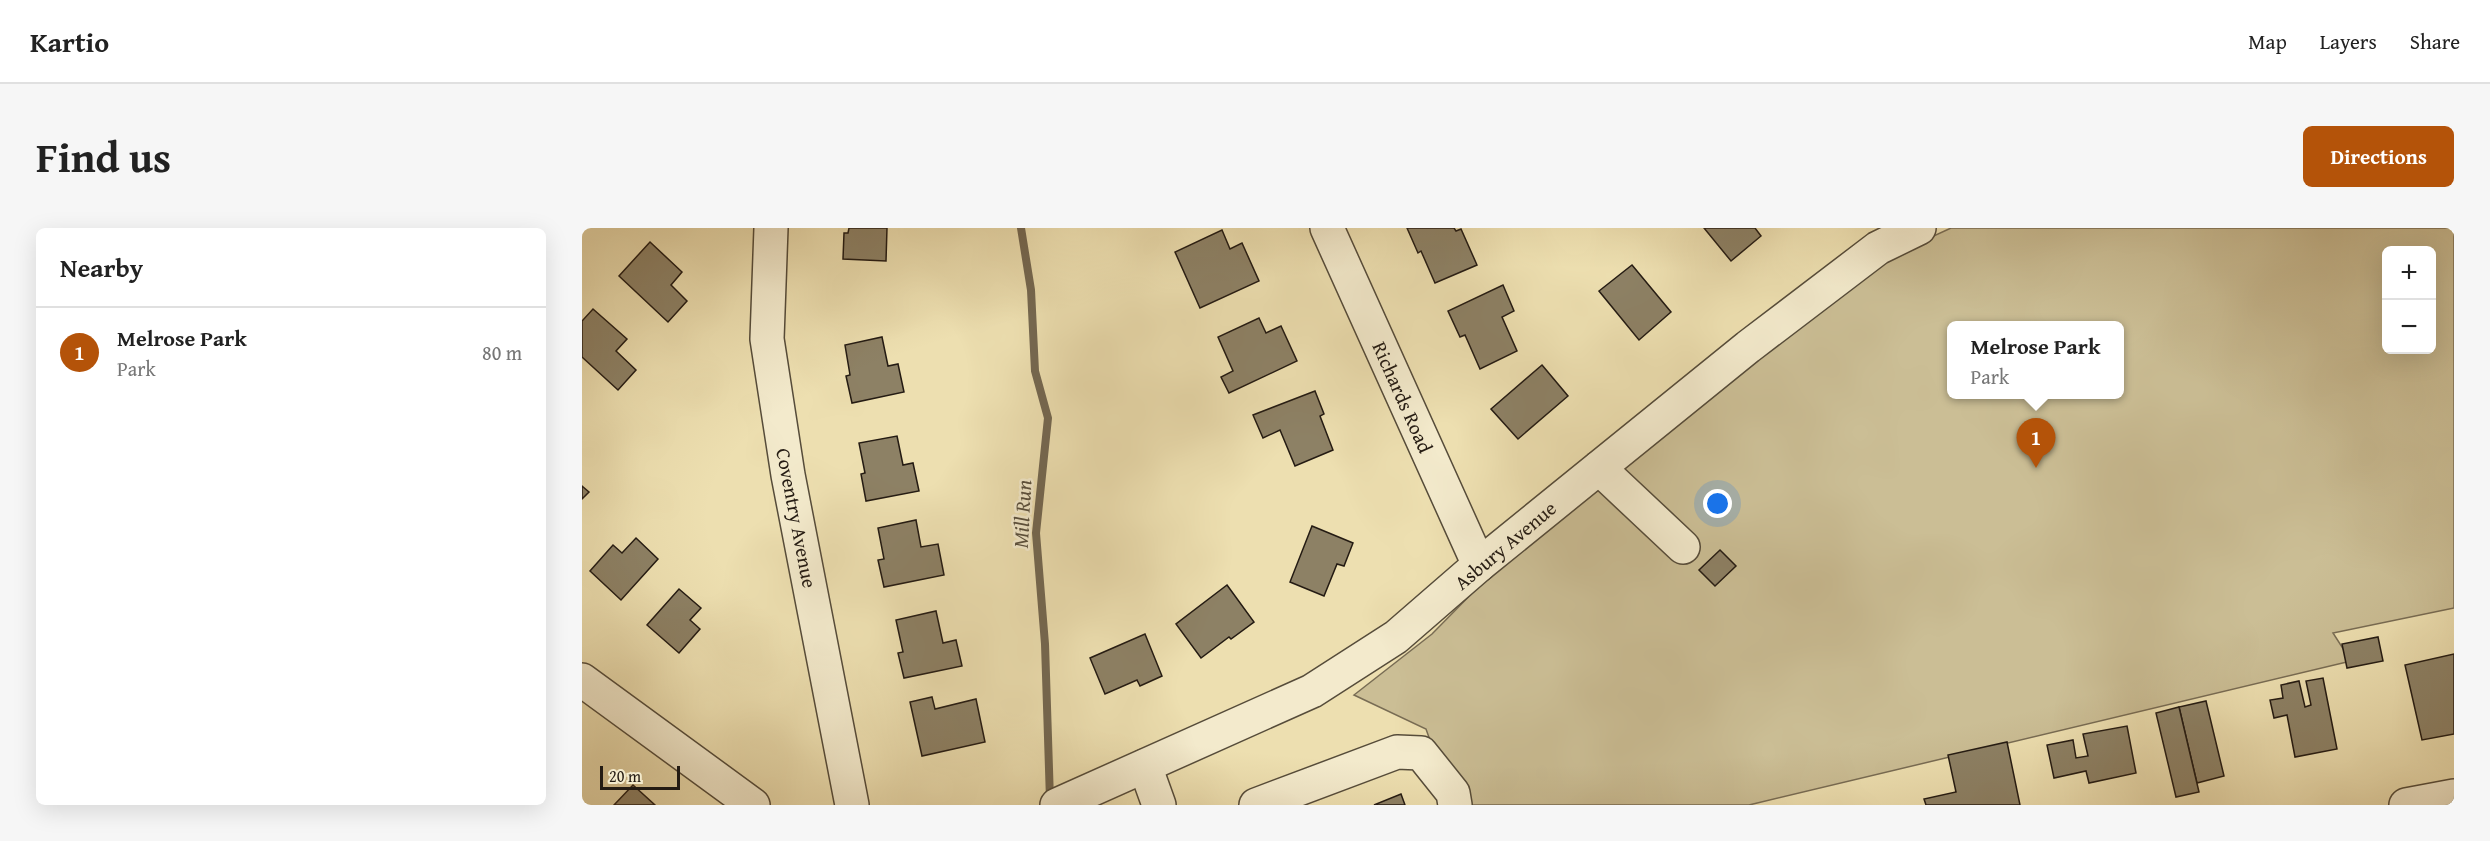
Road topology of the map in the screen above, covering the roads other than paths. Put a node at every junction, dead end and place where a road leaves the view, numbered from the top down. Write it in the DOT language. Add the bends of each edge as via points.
graph roads {
  1 [pos="771,228"];
  2 [pos="1328,228"];
  3 [pos="1919,228"];
  4 [pos="1599,468"];
  5 [pos="1683,547"];
  6 [pos="1479,565"];
  7 [pos="582,680"];
  8 [pos="1145,766"];
  9 [pos="2454,796"];
  10 [pos="1060,804"];
  11 [pos="753,805"];
  12 [pos="852,805"];
  13 [pos="1159,805"];
  14 [pos="1256,805"];
  15 [pos="1455,805"];
  16 [pos="2410,805"];
  1 -- 12 [label="street, Coventry Avenue" via="767,339 788,475"];
  2 -- 6 [label="street, Richards Road"];
  3 -- 4 [label="street, Asbury Avenue" via="1878,248"];
  4 -- 5 [label="street"];
  4 -- 6 [label="street, Asbury Avenue"];
  6 -- 8 [label="street, Asbury Avenue" via="1396,638 1312,691"];
  7 -- 11 [label="street"];
  8 -- 10 [label="street, Asbury Avenue"];
  8 -- 13 [label="street"];
  9 -- 16 [label="street"];
  14 -- 15 [label="street" via="1397,752 1421,753 1453,793"];
}
